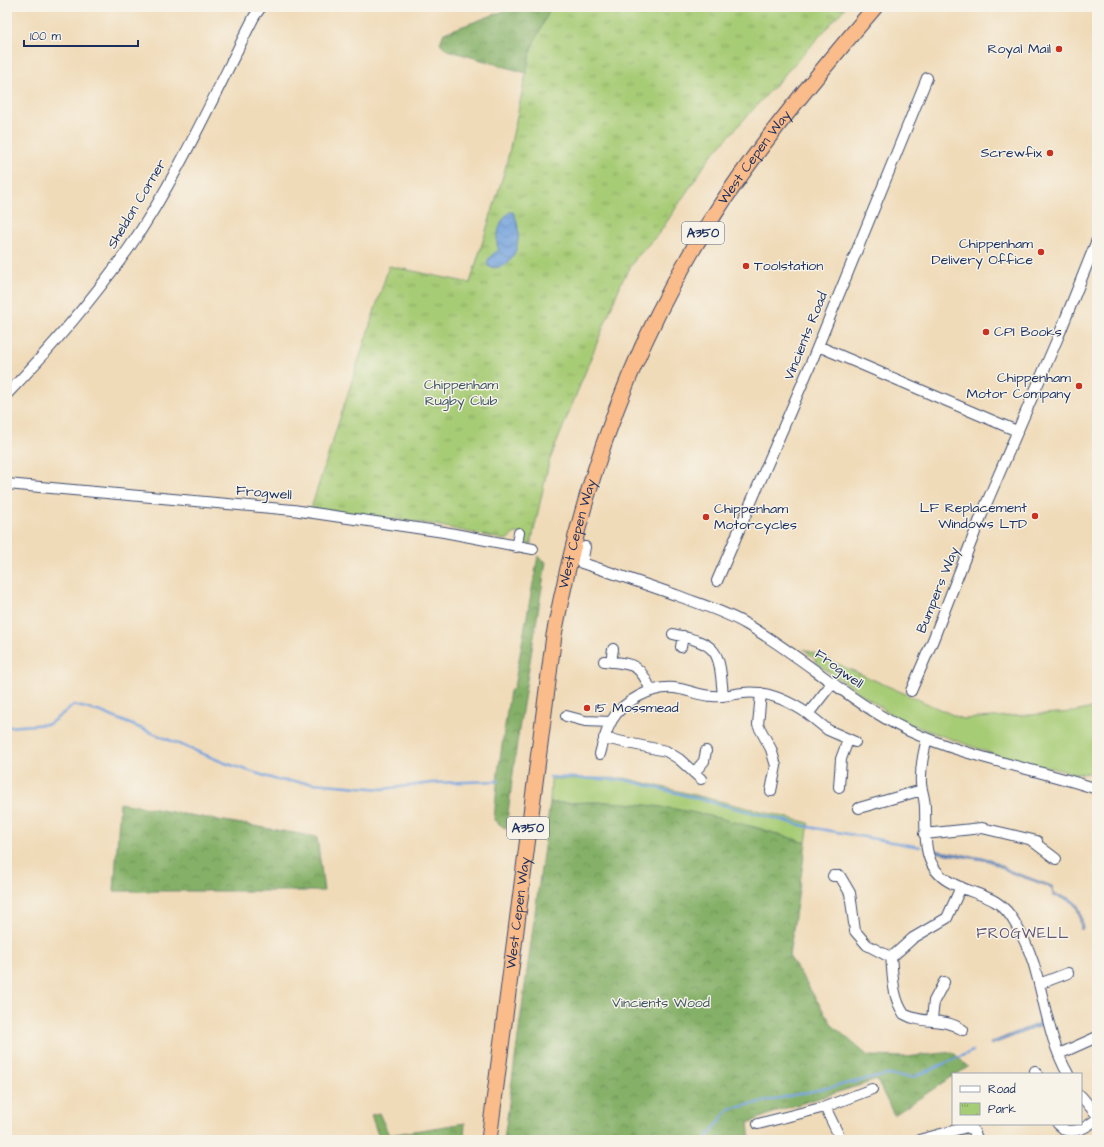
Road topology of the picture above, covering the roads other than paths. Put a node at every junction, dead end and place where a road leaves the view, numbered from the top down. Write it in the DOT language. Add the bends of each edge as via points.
graph roads {
  1 [pos="261,7"];
  2 [pos="875,7"];
  3 [pos="927,78"];
  4 [pos="1097,240"];
  5 [pos="818,346"];
  6 [pos="7,394"];
  7 [pos="1018,431"];
  8 [pos="7,484"];
  9 [pos="519,533"];
  10 [pos="516,547"];
  11 [pos="585,547"];
  12 [pos="533,549"];
  13 [pos="717,582"];
  14 [pos="681,648"];
  15 [pos="612,649"];
  16 [pos="833,682"];
  17 [pos="651,691"];
  18 [pos="911,692"];
  19 [pos="761,693"];
  20 [pos="723,696"];
  21 [pos="808,714"];
  22 [pos="566,716"];
  23 [pos="611,722"];
  24 [pos="604,738"];
  25 [pos="927,739"];
  26 [pos="706,751"];
  27 [pos="600,754"];
  28 [pos="1097,780"];
  29 [pos="837,782"];
  30 [pos="1084,785"];
  31 [pos="922,790"];
  32 [pos="1097,790"];
  33 [pos="771,792"];
  34 [pos="859,808"];
  35 [pos="924,834"];
  36 [pos="1056,859"];
  37 [pos="839,874"];
  38 [pos="961,887"];
  39 [pos="891,956"];
  40 [pos="1062,973"];
  41 [pos="1039,984"];
  42 [pos="944,987"];
  43 [pos="932,1019"];
  44 [pos="961,1026"];
  45 [pos="1097,1037"];
  46 [pos="1059,1054"];
  47 [pos="1068,1073"];
  48 [pos="872,1089"];
  49 [pos="1082,1097"];
  50 [pos="826,1107"];
  51 [pos="1097,1116"];
  52 [pos="1097,1119"];
  53 [pos="758,1124"];
  54 [pos="1059,1125"];
  55 [pos="972,1126"];
  56 [pos="489,1140"];
  57 [pos="841,1140"];
  58 [pos="919,1140"];
  59 [pos="978,1140"];
  1 -- 6 [label="street, Sheldon Corner" via="158,201 129,247 79,315 38,363"];
  2 -- 56 [label="highway, West Cepen Way / A350" via="769,136 692,250 633,366 603,443 568,562 554,635"];
  3 -- 5 [label="street, Vincients Road"];
  4 -- 7 [label="street, Bumpers Way" via="1060,335"];
  5 -- 7 [label="street"];
  5 -- 13 [label="street, Vincients Road"];
  7 -- 18 [label="street, Bumpers Way"];
  8 -- 10 [label="street, Frogwell" via="293,510 444,532"];
  9 -- 10 [label="street"];
  10 -- 12 [label="street, Frogwell"];
  11 -- 16 [label="street, Frogwell" via="580,567 727,614 770,638"];
  14 -- 20 [label="street" via="678,635 707,644 716,653"];
  15 -- 17 [label="street" via="608,662 628,663 638,667"];
  16 -- 21 [label="street"];
  16 -- 25 [label="street, Frogwell" via="889,720"];
  17 -- 20 [label="street" via="675,688 702,695"];
  17 -- 23 [label="street" via="625,706"];
  19 -- 20 [label="street" via="744,692"];
  19 -- 21 [label="street" via="786,701"];
  19 -- 33 [label="street" via="758,725 776,766 771,780"];
  21 -- 29 [label="street" via="824,728 851,741 842,757"];
  22 -- 23 [label="street" via="585,721"];
  23 -- 24 [label="street"];
  24 -- 26 [label="street" via="661,749 674,755 698,776"];
  24 -- 27 [label="street"];
  25 -- 30 [label="street, Frogwell"];
  25 -- 31 [label="street" via="922,761"];
  28 -- 30 [label="street"];
  30 -- 32 [label="street, Frogwell"];
  31 -- 34 [label="street"];
  31 -- 35 [label="street" via="926,808"];
  35 -- 36 [label="street" via="982,828 1034,840"];
  35 -- 38 [label="street" via="935,870 945,879"];
  37 -- 39 [label="street" via="850,893 853,922 859,937 867,945"];
  38 -- 39 [label="street" via="947,922 913,938"];
  38 -- 41 [label="street" via="993,900 1007,911 1028,950"];
  39 -- 43 [label="street" via="894,990 901,1009 910,1017"];
  40 -- 41 [label="street"];
  41 -- 46 [label="street"];
  42 -- 43 [label="street" via="934,1002"];
  43 -- 44 [label="street"];
  45 -- 46 [label="street"];
  46 -- 47 [label="street"];
  48 -- 50 [label="street"];
  49 -- 51 [label="street"];
  50 -- 53 [label="street"];
  50 -- 57 [label="street"];
  52 -- 54 [label="street" via="1074,1131 1065,1130"];
  55 -- 58 [label="street"];
  55 -- 59 [label="street"];
}
